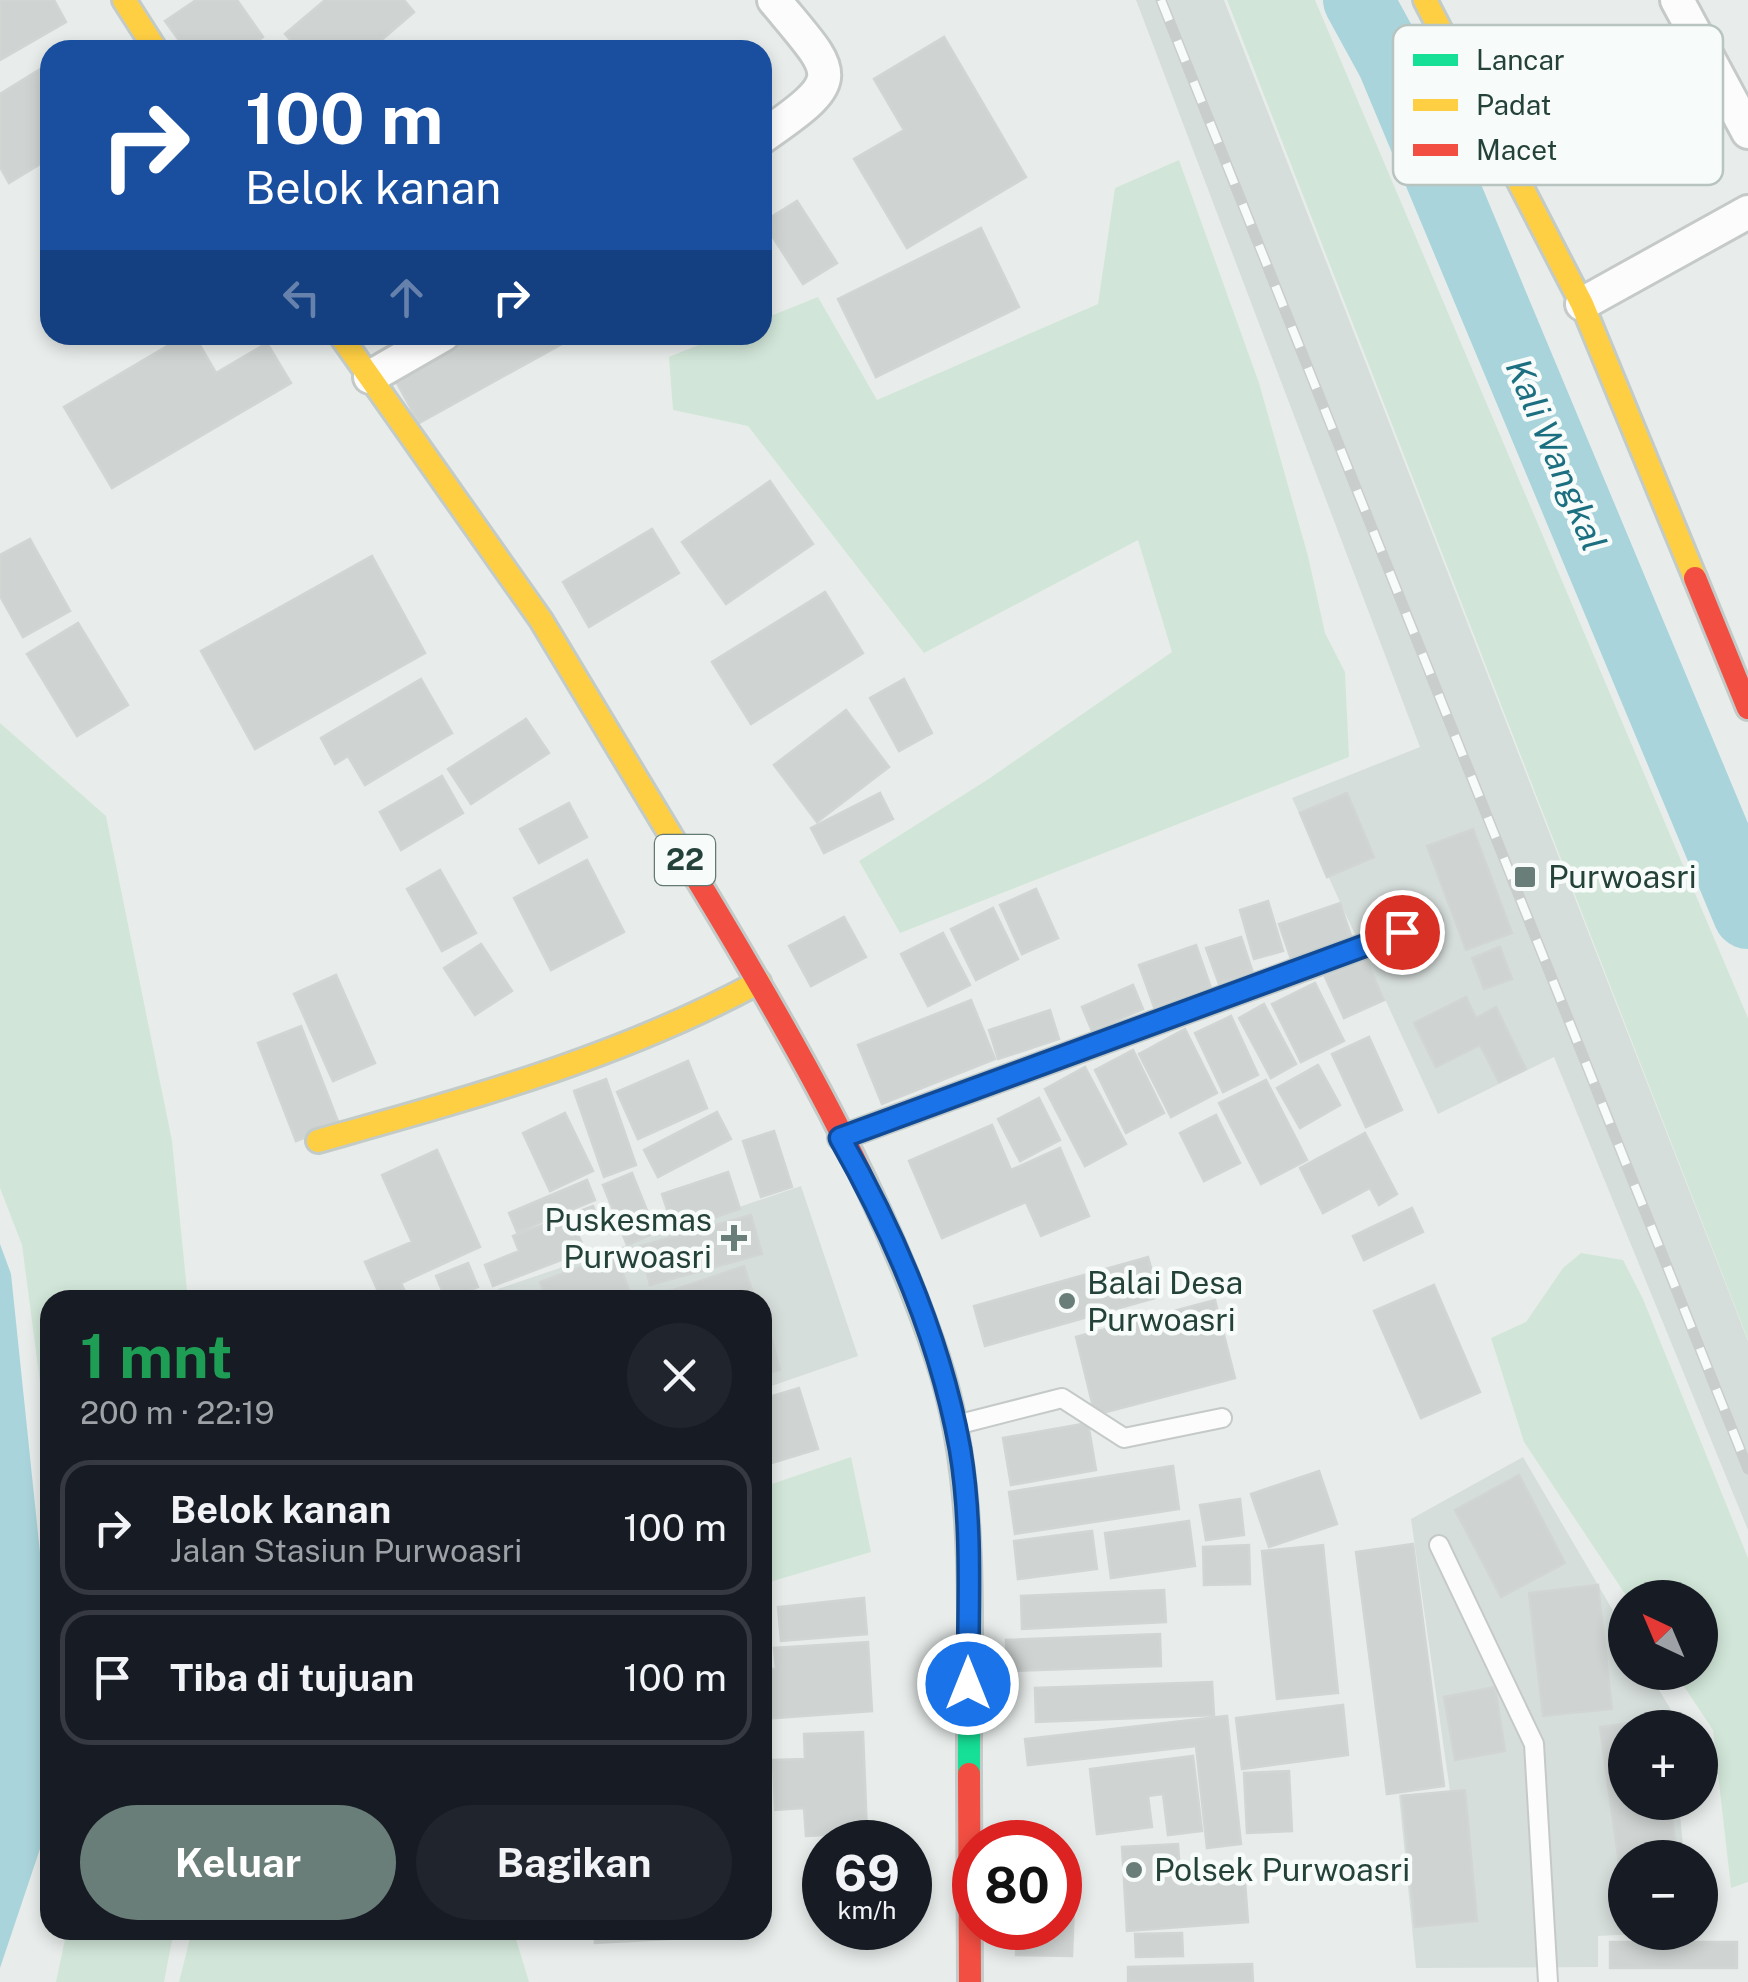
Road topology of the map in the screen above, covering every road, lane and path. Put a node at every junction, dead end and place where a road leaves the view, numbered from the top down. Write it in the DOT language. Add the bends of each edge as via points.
graph roads {
  1 [pos="124,0"];
  2 [pos="774,0"];
  3 [pos="1426,0"];
  4 [pos="1677,0"];
  5 [pos="1439,25"];
  6 [pos="1690,25"];
  7 [pos="150,40"];
  8 [pos="1723,86"];
  9 [pos="772,130"];
  10 [pos="1748,132"];
  11 [pos="1521,185"];
  12 [pos="1748,212"];
  13 [pos="1582,304"];
  14 [pos="347,345"];
  15 [pos="426,345"];
  16 [pos="370,378"];
  17 [pos="1748,708"];
  18 [pos="1430,922"];
  19 [pos="759,982"];
  20 [pos="840,1138"];
  21 [pos="318,1141"];
  22 [pos="1222,1418"];
  23 [pos="954,1426"];
  24 [pos="1438,1545"];
  25 [pos="970,1982"];
  26 [pos="1548,1982"];
  1 -- 7 [label="main road"];
  2 -- 9 [label="street" via="826,70 809,105"];
  3 -- 5 [label="main road"];
  4 -- 6 [label="street"];
  8 -- 10 [label="street"];
  11 -- 13 [label="main road"];
  12 -- 13 [label="street"];
  13 -- 17 [label="main road"];
  14 -- 16 [label="main road, 22"];
  15 -- 16 [label="street"];
  16 -- 19 [label="main road, 22" via="541,620"];
  18 -- 20 [label="main road"];
  19 -- 20 [label="main road, 22"];
  19 -- 21 [label="main road" via="660,1035"];
  20 -- 23 [label="main road, 22" via="912,1283"];
  22 -- 23 [label="lane" via="1124,1438 1062,1398"];
  23 -- 25 [label="main road, 22" via="967,1536"];
  24 -- 26 [label="lane" via="1534,1744"];
}
